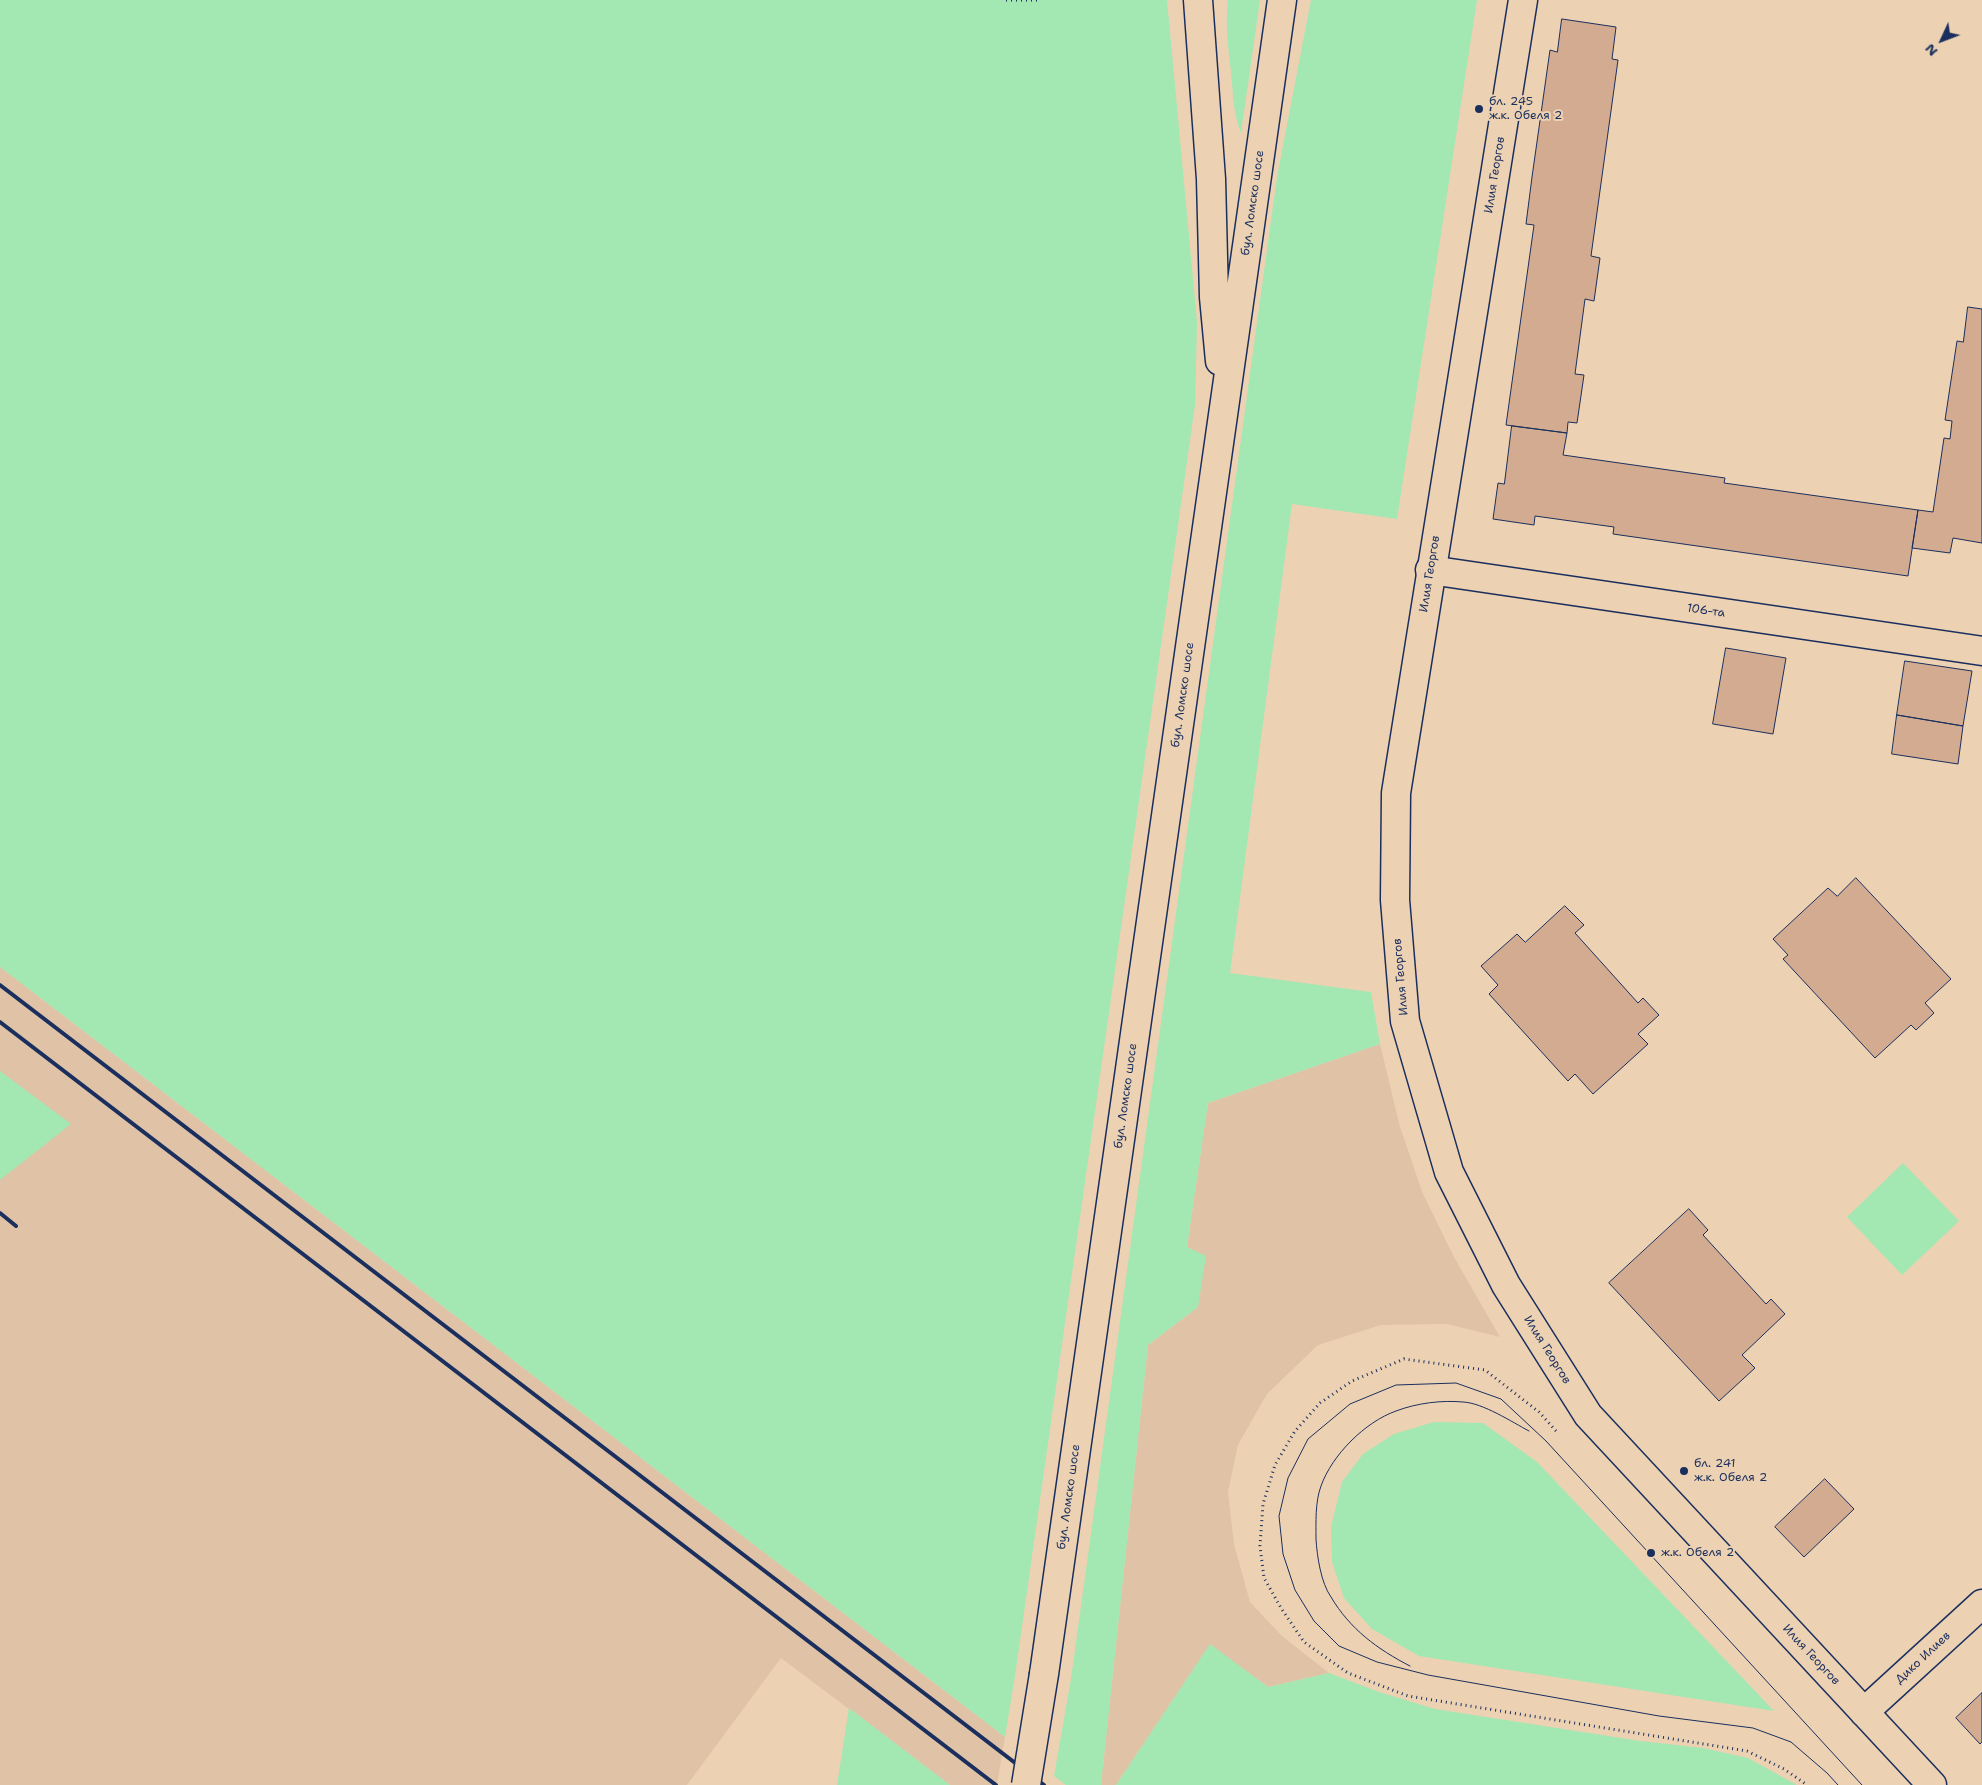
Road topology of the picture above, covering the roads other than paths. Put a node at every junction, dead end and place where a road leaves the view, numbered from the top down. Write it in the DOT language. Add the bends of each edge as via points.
graph roads {
  1 [pos="1198,0"];
  2 [pos="1282,0"];
  3 [pos="1523,0"];
  4 [pos="1224,407"];
  5 [pos="1430,570"];
  6 [pos="1982,651"];
  7 [pos="1982,1604"];
  8 [pos="1864,1712"];
  9 [pos="1026,1785"];
  10 [pos="1932,1785"];
  1 -- 4 [label="street, бул. Ломско шосе" via="1211,179 1214,297"];
  2 -- 4 [label="street, бул. Ломско шосе"];
  3 -- 5 [label="street, Илия Георгов"];
  4 -- 9 [label="street, бул. Ломско шосе, bridge"];
  5 -- 6 [label="street, 106-та"];
  5 -- 8 [label="street, Илия Георгов" via="1396,793 1395,900 1405,1021 1449,1172 1506,1286 1588,1415"];
  7 -- 8 [label="street, Дико Илиев"];
  8 -- 10 [label="street, Илия Георгов"];
}
